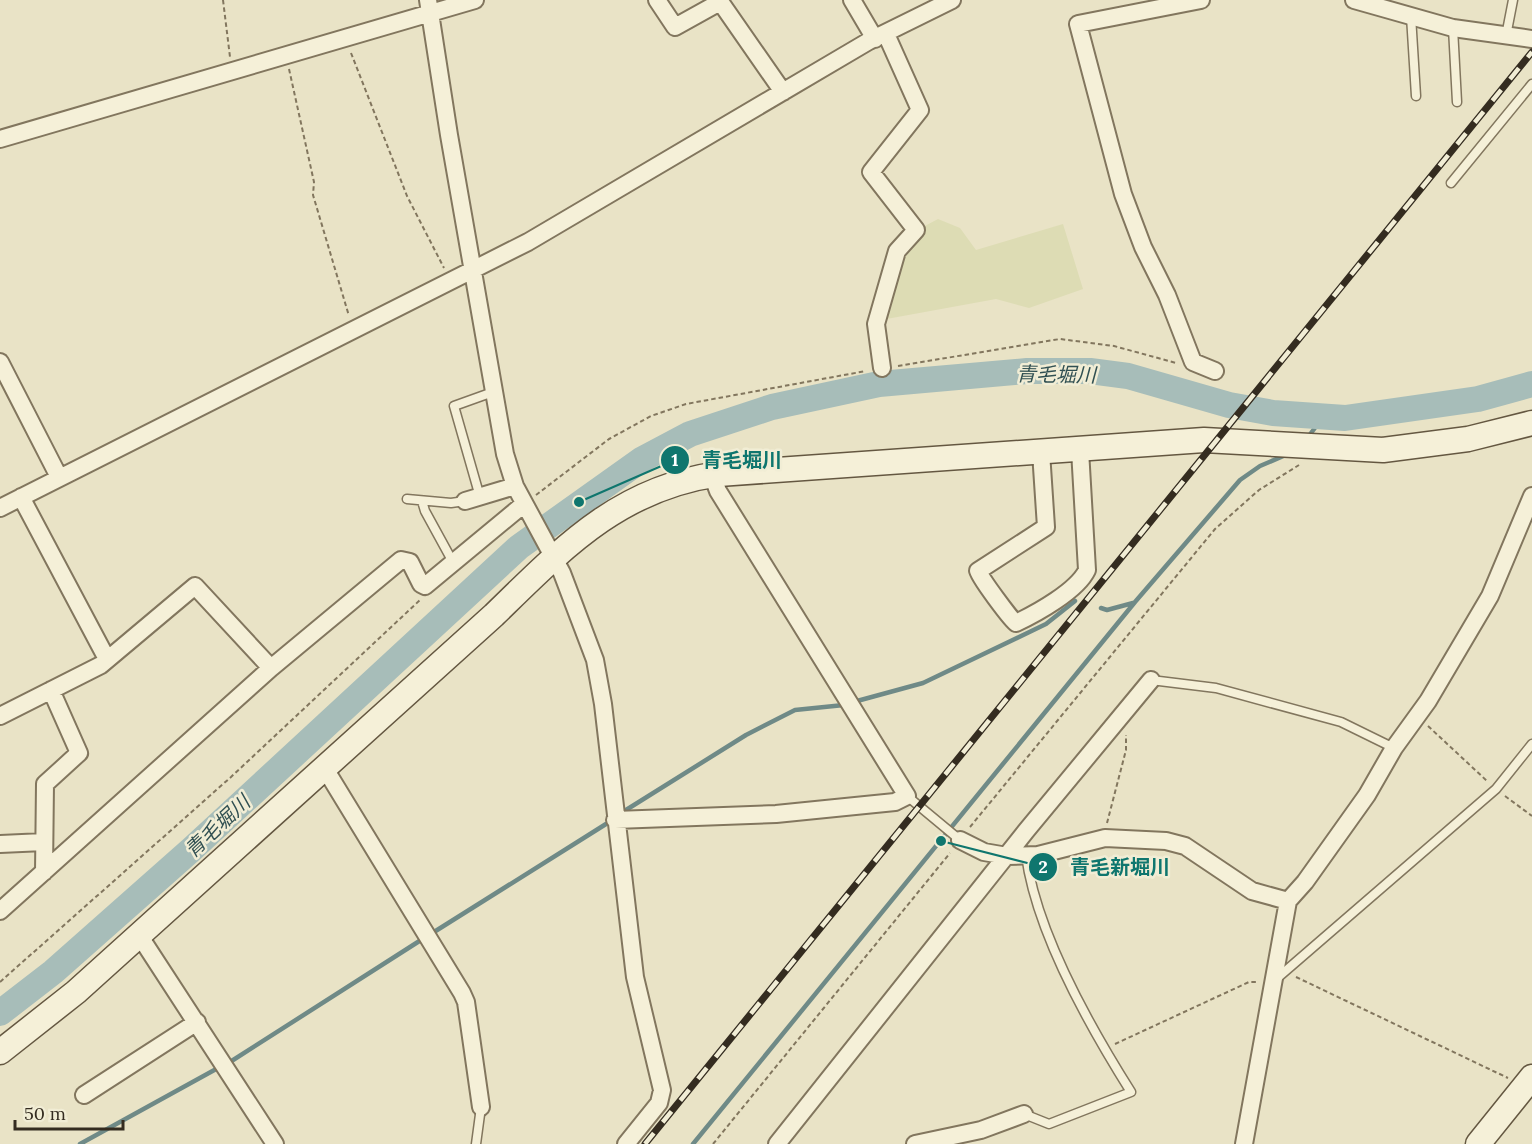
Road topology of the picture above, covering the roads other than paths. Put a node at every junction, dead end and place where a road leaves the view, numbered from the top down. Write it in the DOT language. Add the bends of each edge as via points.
graph roads {
  1 [pos="475,0"];
  2 [pos="657,0"];
  3 [pos="852,0"];
  4 [pos="952,0"];
  5 [pos="1201,0"];
  6 [pos="1354,0"];
  7 [pos="1514,0"];
  8 [pos="720,1"];
  9 [pos="430,6"];
  10 [pos="1117,7"];
  11 [pos="1410,15"];
  12 [pos="1453,28"];
  13 [pos="880,36"];
  14 [pos="1506,37"];
  15 [pos="1532,39"];
  16 [pos="1532,84"];
  17 [pos="783,92"];
  18 [pos="1416,96"];
  19 [pos="1457,102"];
  20 [pos="0,139"];
  21 [pos="1451,183"];
  22 [pos="473,270"];
  23 [pos="0,362"];
  24 [pos="882,368"];
  25 [pos="1215,370"];
  26 [pos="493,392"];
  27 [pos="1532,423"];
  28 [pos="1080,450"];
  29 [pos="1041,452"];
  30 [pos="712,475"];
  31 [pos="60,477"];
  32 [pos="515,486"];
  33 [pos="1532,496"];
  34 [pos="21,497"];
  35 [pos="407,499"];
  36 [pos="472,499"];
  37 [pos="423,501"];
  38 [pos="0,508"];
  39 [pos="527,509"];
  40 [pos="552,551"];
  41 [pos="454,564"];
  42 [pos="107,659"];
  43 [pos="271,668"];
  44 [pos="1151,680"];
  45 [pos="51,690"];
  46 [pos="0,716"];
  47 [pos="1532,744"];
  48 [pos="1394,748"];
  49 [pos="324,767"];
  50 [pos="907,796"];
  51 [pos="615,820"];
  52 [pos="958,840"];
  53 [pos="44,842"];
  54 [pos="0,844"];
  55 [pos="1026,855"];
  56 [pos="1007,856"];
  57 [pos="44,872"];
  58 [pos="1288,901"];
  59 [pos="0,911"];
  60 [pos="139,935"];
  61 [pos="1279,977"];
  62 [pos="197,1022"];
  63 [pos="0,1052"];
  64 [pos="1528,1082"];
  65 [pos="84,1095"];
  66 [pos="481,1107"];
  67 [pos="1024,1114"];
  68 [pos="275,1144"];
  69 [pos="476,1144"];
  70 [pos="626,1144"];
  71 [pos="777,1144"];
  72 [pos="915,1144"];
  73 [pos="1244,1144"];
  74 [pos="1478,1144"];
  1 -- 9 [label="street"];
  2 -- 8 [label="street" via="675,27"];
  3 -- 13 [label="street"];
  4 -- 13 [label="street"];
  5 -- 10 [label="street"];
  6 -- 11 [label="street"];
  7 -- 14 [label="lane"];
  8 -- 17 [label="street"];
  9 -- 20 [label="street" via="345,38"];
  9 -- 22 [label="street"];
  10 -- 25 [label="street" via="1078,24 1123,194 1193,362"];
  11 -- 12 [label="street"];
  11 -- 18 [label="lane"];
  12 -- 14 [label="street"];
  12 -- 19 [label="lane"];
  13 -- 17 [label="street"];
  13 -- 24 [label="street" via="920,110 871,172 916,230 897,251 876,324"];
  14 -- 15 [label="street"];
  16 -- 21 [label="lane"];
  17 -- 22 [label="street" via="528,242"];
  22 -- 26 [label="street"];
  22 -- 31 [label="street"];
  23 -- 31 [label="street"];
  26 -- 32 [label="street" via="500,436"];
  26 -- 36 [label="lane" via="454,406"];
  27 -- 28 [label="street" via="1468,439 1383,450 1310,454 1280,444 1204,440"];
  28 -- 29 [label="street"];
  28 -- 29 [label="street" via="1087,570 1083,578 1042,610 1016,623 979,578 978,571 1046,527"];
  29 -- 30 [label="street"];
  30 -- 40 [label="street" via="661,488 619,507"];
  30 -- 50 [label="street" via="718,491"];
  31 -- 34 [label="street"];
  32 -- 36 [label="street"];
  32 -- 39 [label="street"];
  33 -- 48 [label="street" via="1490,596 1418,717"];
  34 -- 38 [label="street"];
  34 -- 42 [label="street"];
  35 -- 37 [label="lane"];
  36 -- 37 [label="lane" via="451,503"];
  37 -- 41 [label="lane"];
  39 -- 40 [label="street"];
  39 -- 41 [label="street"];
  40 -- 49 [label="street"];
  40 -- 51 [label="street" via="600,682"];
  41 -- 43 [label="street" via="425,586 410,562 401,560"];
  42 -- 43 [label="street" via="195,585"];
  42 -- 45 [label="street"];
  43 -- 57 [label="street"];
  44 -- 48 [label="lane" via="1216,688 1341,722"];
  44 -- 56 [label="street"];
  45 -- 46 [label="street"];
  45 -- 53 [label="street" via="80,753 45,784"];
  47 -- 61 [label="lane" via="1496,789"];
  48 -- 58 [label="street" via="1360,805"];
  49 -- 60 [label="street"];
  49 -- 66 [label="street" via="462,993"];
  50 -- 51 [label="street" via="895,802 776,814"];
  50 -- 52 [label="lane"];
  51 -- 70 [label="street" via="635,977 662,1090 659,1103"];
  52 -- 56 [label="street" via="984,852"];
  53 -- 54 [label="street"];
  53 -- 57 [label="street"];
  55 -- 56 [label="street"];
  55 -- 58 [label="street" via="1106,838 1166,841 1185,846 1252,891"];
  55 -- 67 [label="lane" via="1029,879 1054,946 1104,1049 1131,1092 1049,1124"];
  56 -- 71 [label="street"];
  57 -- 59 [label="street"];
  58 -- 61 [label="street"];
  60 -- 62 [label="street"];
  60 -- 63 [label="street" via="46,1018"];
  61 -- 73 [label="street"];
  62 -- 65 [label="street"];
  62 -- 68 [label="street"];
  64 -- 74 [label="street"];
  66 -- 69 [label="lane"];
  67 -- 72 [label="street" via="981,1130"];
}
